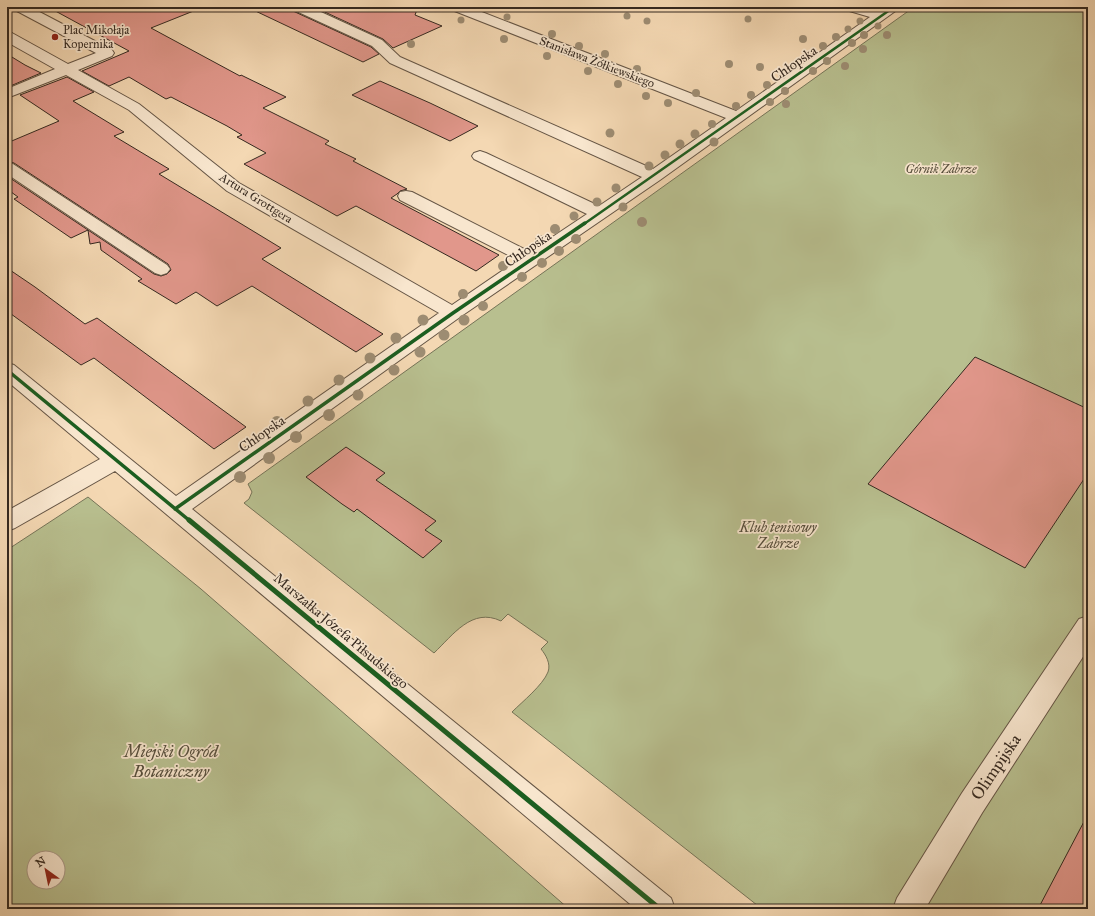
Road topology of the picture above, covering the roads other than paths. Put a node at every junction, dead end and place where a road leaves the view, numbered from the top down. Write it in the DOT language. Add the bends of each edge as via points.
graph roads {
  1 [pos="20,7"];
  2 [pos="299,7"];
  3 [pos="457,7"];
  4 [pos="851,7"];
  5 [pos="887,12"];
  6 [pos="7,36"];
  7 [pos="67,70"];
  8 [pos="7,94"];
  9 [pos="738,117"];
  10 [pos="480,156"];
  11 [pos="7,167"];
  12 [pos="654,176"];
  13 [pos="406,196"];
  14 [pos="600,213"];
  15 [pos="531,260"];
  16 [pos="161,270"];
  17 [pos="454,313"];
  18 [pos="7,370"];
  19 [pos="117,460"];
  20 [pos="175,509"];
  21 [pos="7,522"];
  22 [pos="1088,627"];
  23 [pos="660,909"];
  24 [pos="908,909"];
  1 -- 7 [label="street" via="106,53"];
  2 -- 12 [label="street" via="378,43 395,60"];
  3 -- 9 [label="street, Stanisława Żółkiewskiego"];
  4 -- 5 [label="street"];
  5 -- 9 [label="street, Chłopska"];
  6 -- 7 [label="street"];
  7 -- 8 [label="street"];
  7 -- 17 [label="street, Artura Grottgera" via="134,107 254,200"];
  9 -- 12 [label="street, Chłopska"];
  10 -- 14 [label="street"];
  11 -- 16 [label="street"];
  12 -- 14 [label="street, Chłopska"];
  13 -- 15 [label="street"];
  14 -- 15 [label="street, Chłopska"];
  15 -- 17 [label="street, Chłopska"];
  17 -- 20 [label="street, Chłopska"];
  18 -- 19 [label="street, Marszałka Józefa Piłsudskiego"];
  19 -- 20 [label="street, Marszałka Józefa Piłsudskiego"];
  19 -- 21 [label="street"];
  20 -- 23 [label="street, Marszałka Józefa Piłsudskiego"];
  22 -- 24 [label="street, Olimpijska" via="972,803"];
}
